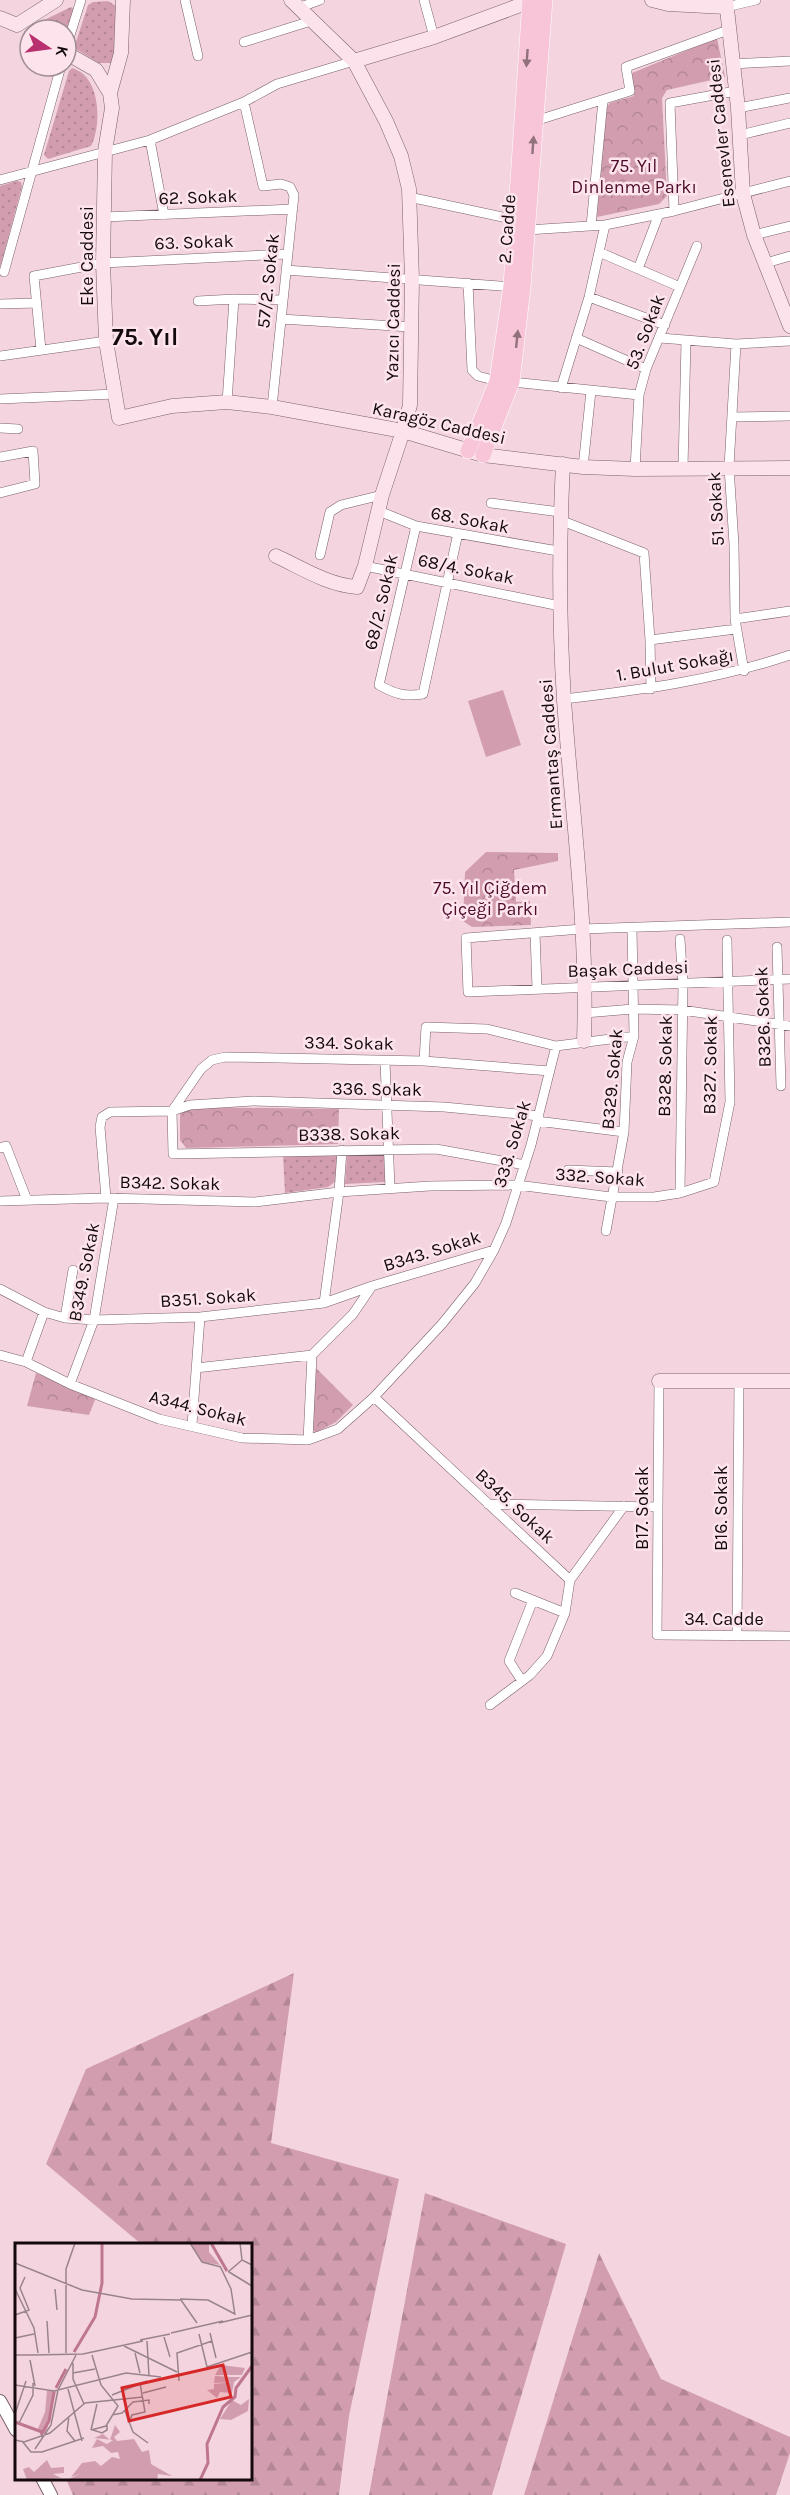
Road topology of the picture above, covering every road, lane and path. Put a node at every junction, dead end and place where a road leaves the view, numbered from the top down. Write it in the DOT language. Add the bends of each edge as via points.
graph roads {
  1 [pos="56,0"];
  2 [pos="81,0"];
  3 [pos="123,0"];
  4 [pos="185,0"];
  5 [pos="320,0"];
  6 [pos="424,0"];
  7 [pos="535,0"];
  8 [pos="652,0"];
  9 [pos="756,0"];
  10 [pos="726,3"];
  11 [pos="294,4"];
  12 [pos="0,18"];
  13 [pos="76,18"];
  14 [pos="311,21"];
  15 [pos="17,25"];
  16 [pos="728,30"];
  17 [pos="434,37"];
  18 [pos="244,42"];
  19 [pos="198,56"];
  20 [pos="78,58"];
  21 [pos="354,61"];
  22 [pos="790,61"];
  23 [pos="732,64"];
  24 [pos="58,78"];
  25 [pos="736,91"];
  26 [pos="110,93"];
  27 [pos="790,98"];
  28 [pos="603,100"];
  29 [pos="244,102"];
  30 [pos="738,108"];
  31 [pos="535,121"];
  32 [pos="790,123"];
  33 [pos="740,135"];
  34 [pos="150,140"];
  35 [pos="105,151"];
  36 [pos="31,172"];
  37 [pos="0,180"];
  38 [pos="790,181"];
  39 [pos="742,194"];
  40 [pos="409,197"];
  41 [pos="293,209"];
  42 [pos="674,211"];
  43 [pos="659,214"];
  44 [pos="164,215"];
  45 [pos="104,217"];
  46 [pos="521,224"];
  47 [pos="605,225"];
  48 [pos="591,226"];
  49 [pos="790,226"];
  50 [pos="754,235"];
  51 [pos="697,246"];
  52 [pos="599,252"];
  53 [pos="287,254"];
  54 [pos="790,256"];
  55 [pos="103,262"];
  56 [pos="766,263"];
  57 [pos="638,269"];
  58 [pos="286,270"];
  59 [pos="4,272"];
  60 [pos="412,279"];
  61 [pos="468,283"];
  62 [pos="517,287"];
  63 [pos="680,287"];
  64 [pos="589,297"];
  65 [pos="234,299"];
  66 [pos="283,300"];
  67 [pos="198,301"];
  68 [pos="37,303"];
  69 [pos="786,303"];
  70 [pos="0,304"];
  71 [pos="281,319"];
  72 [pos="665,325"];
  73 [pos="790,326"];
  74 [pos="411,327"];
  75 [pos="576,338"];
  76 [pos="660,338"];
  77 [pos="106,341"];
  78 [pos="686,341"];
  79 [pos="790,341"];
  80 [pos="736,344"];
  81 [pos="41,350"];
  82 [pos="0,356"];
  83 [pos="646,369"];
  84 [pos="497,381"];
  85 [pos="512,382"];
  86 [pos="561,388"];
  87 [pos="591,391"];
  88 [pos="115,394"];
  89 [pos="639,395"];
  90 [pos="0,399"];
  91 [pos="227,402"];
  92 [pos="272,407"];
  93 [pos="790,416"];
  94 [pos="732,417"];
  95 [pos="119,418"];
  96 [pos="0,428"];
  97 [pos="18,429"];
  98 [pos="403,431"];
  99 [pos="468,451"];
  100 [pos="483,455"];
  101 [pos="0,457"];
  102 [pos="563,464"];
  103 [pos="583,467"];
  104 [pos="729,467"];
  105 [pos="683,468"];
  106 [pos="790,468"];
  107 [pos="635,469"];
  108 [pos="0,493"];
  109 [pos="382,495"];
  110 [pos="491,503"];
  111 [pos="379,511"];
  112 [pos="560,516"];
  113 [pos="416,526"];
  114 [pos="458,534"];
  115 [pos="558,551"];
  116 [pos="320,555"];
  117 [pos="276,556"];
  118 [pos="365,566"];
  119 [pos="404,574"];
  120 [pos="447,582"];
  121 [pos="560,606"];
  122 [pos="790,611"];
  123 [pos="736,624"];
  124 [pos="650,640"];
  125 [pos="790,655"];
  126 [pos="744,670"];
  127 [pos="651,689"];
  128 [pos="564,699"];
  129 [pos="790,922"];
  130 [pos="632,928"];
  131 [pos="582,929"];
  132 [pos="535,933"];
  133 [pos="680,939"];
  134 [pos="727,940"];
  135 [pos="777,947"];
  136 [pos="790,979"];
  137 [pos="779,980"];
  138 [pos="729,983"];
  139 [pos="683,984"];
  140 [pos="633,986"];
  141 [pos="585,987"];
  142 [pos="537,989"];
  143 [pos="633,1009"];
  144 [pos="682,1010"];
  145 [pos="585,1013"];
  146 [pos="728,1017"];
  147 [pos="780,1025"];
  148 [pos="790,1026"];
  149 [pos="634,1036"];
  150 [pos="584,1041"];
  151 [pos="556,1046"];
  152 [pos="385,1061"];
  153 [pos="424,1061"];
  154 [pos="550,1071"];
  155 [pos="781,1086"];
  156 [pos="387,1106"];
  157 [pos="172,1111"];
  158 [pos="538,1118"];
  159 [pos="100,1127"];
  160 [pos="624,1132"];
  161 [pos="0,1148"];
  162 [pos="342,1150"];
  163 [pos="388,1150"];
  164 [pos="525,1165"];
  165 [pos="568,1170"];
  166 [pos="618,1172"];
  167 [pos="714,1182"];
  168 [pos="517,1185"];
  169 [pos="390,1188"];
  170 [pos="339,1191"];
  171 [pos="680,1193"];
  172 [pos="611,1197"];
  173 [pos="110,1198"];
  174 [pos="27,1200"];
  175 [pos="0,1201"];
  176 [pos="606,1231"];
  177 [pos="494,1250"];
  178 [pos="74,1270"];
  179 [pos="372,1286"];
  180 [pos="0,1289"];
  181 [pos="324,1303"];
  182 [pos="44,1312"];
  183 [pos="200,1317"];
  184 [pos="65,1318"];
  185 [pos="94,1320"];
  186 [pos="312,1355"];
  187 [pos="0,1356"];
  188 [pos="26,1362"];
  189 [pos="196,1368"];
  190 [pos="659,1381"];
  191 [pos="739,1381"];
  192 [pos="790,1381"];
  193 [pos="70,1384"];
  194 [pos="374,1397"];
  195 [pos="192,1425"];
  196 [pos="308,1440"];
  197 [pos="488,1504"];
  198 [pos="624,1506"];
  199 [pos="658,1507"];
  200 [pos="570,1580"];
  201 [pos="515,1593"];
  202 [pos="533,1600"];
  203 [pos="565,1613"];
  204 [pos="657,1635"];
  205 [pos="737,1636"];
  206 [pos="790,1636"];
  207 [pos="522,1681"];
  208 [pos="490,1705"];
  209 [pos="0,2401"];
  210 [pos="15,2428"];
  211 [pos="43,2480"];
  212 [pos="51,2495"];
  1 -- 15 [label="main road"];
  2 -- 13 [label="street"];
  3 -- 26 [label="main road, Eke Caddesi" via="121,53"];
  4 -- 19 [label="street"];
  5 -- 11 [label="street"];
  6 -- 17 [label="street"];
  7 -- 17 [label="main road"];
  7 -- 31 [label="main road, 2. Cadde"];
  7 -- 46 [label="main road, 2. Cadde, one-way"];
  8 -- 10 [label="main road" via="668,4"];
  9 -- 10 [label="street"];
  10 -- 16 [label="main road, Esenevler Caddesi"];
  11 -- 14 [label="main road, Yazıcı Caddesi"];
  12 -- 15 [label="main road"];
  14 -- 18 [label="street"];
  14 -- 21 [label="main road, Yazıcı Caddesi"];
  16 -- 23 [label="main road, Esenevler Caddesi"];
  16 -- 28 [label="street" via="626,67 630,91"];
  17 -- 21 [label="main road"];
  20 -- 26 [label="main road" via="96,70"];
  21 -- 29 [label="street" via="277,84"];
  21 -- 40 [label="main road, Yazıcı Caddesi" via="401,156"];
  22 -- 23 [label="street"];
  23 -- 25 [label="main road, Esenevler Caddesi"];
  24 -- 36 [label="street"];
  25 -- 30 [label="main road, Esenevler Caddesi"];
  25 -- 42 [label="street" via="670,103"];
  26 -- 35 [label="main road, Eke Caddesi"];
  27 -- 30 [label="street"];
  28 -- 31 [label="street"];
  28 -- 48 [label="street"];
  29 -- 34 [label="street"];
  29 -- 41 [label="street, 57/2. Sokak" via="263,186 290,187"];
  30 -- 33 [label="main road, Esenevler Caddesi"];
  46 -- 31 [label="main road, 2. Cadde, one-way"];
  32 -- 33 [label="street"];
  33 -- 39 [label="main road, Esenevler Caddesi"];
  34 -- 35 [label="street"];
  34 -- 44 [label="street"];
  35 -- 36 [label="street"];
  35 -- 45 [label="main road, Eke Caddesi"];
  36 -- 37 [label="street"];
  36 -- 59 [label="street"];
  38 -- 39 [label="street"];
  39 -- 42 [label="street"];
  39 -- 50 [label="main road, Esenevler Caddesi"];
  40 -- 46 [label="street"];
  40 -- 60 [label="main road, Yazıcı Caddesi"];
  41 -- 44 [label="street, 62. Sokak"];
  41 -- 53 [label="street, 57/2. Sokak"];
  42 -- 43 [label="street"];
  43 -- 47 [label="street"];
  43 -- 57 [label="street"];
  44 -- 45 [label="street, 62. Sokak"];
  45 -- 55 [label="main road, Eke Caddesi"];
  46 -- 48 [label="street"];
  46 -- 62 [label="main road, 2. Cadde"];
  47 -- 48 [label="street"];
  47 -- 52 [label="street"];
  49 -- 50 [label="street"];
  50 -- 56 [label="main road, Esenevler Caddesi"];
  51 -- 63 [label="street, 53. Sokak"];
  52 -- 57 [label="street"];
  52 -- 64 [label="street"];
  53 -- 55 [label="street, 63. Sokak"];
  53 -- 58 [label="street, 57/2. Sokak"];
  54 -- 56 [label="street"];
  55 -- 68 [label="street, 63. Sokak" via="34,276"];
  55 -- 77 [label="main road, Eke Caddesi"];
  56 -- 69 [label="main road, Esenevler Caddesi"];
  57 -- 63 [label="street"];
  58 -- 60 [label="street"];
  58 -- 66 [label="street, 57/2. Sokak"];
  60 -- 61 [label="street"];
  60 -- 74 [label="main road, Yazıcı Caddesi"];
  61 -- 62 [label="street"];
  61 -- 84 [label="street" via="472,370 478,376"];
  62 -- 84 [label="main road, 2. Cadde"];
  85 -- 62 [label="main road, 2. Cadde, one-way"];
  63 -- 72 [label="street, 53. Sokak"];
  64 -- 72 [label="street"];
  64 -- 75 [label="street"];
  65 -- 66 [label="street"];
  65 -- 67 [label="street"];
  65 -- 91 [label="street"];
  66 -- 71 [label="street, 57/2. Sokak"];
  68 -- 70 [label="street"];
  68 -- 81 [label="street"];
  69 -- 73 [label="main road, Esenevler Caddesi"];
  71 -- 74 [label="street"];
  71 -- 92 [label="street, 57/2. Sokak"];
  72 -- 76 [label="street, 53. Sokak"];
  74 -- 98 [label="main road, Yazıcı Caddesi" via="410,405"];
  75 -- 83 [label="street"];
  75 -- 86 [label="street"];
  76 -- 78 [label="street"];
  76 -- 83 [label="street, 53. Sokak"];
  77 -- 81 [label="street"];
  77 -- 88 [label="main road, Eke Caddesi"];
  78 -- 80 [label="street"];
  78 -- 105 [label="street"];
  79 -- 80 [label="street"];
  80 -- 94 [label="street, 51. Sokak"];
  81 -- 82 [label="street"];
  83 -- 89 [label="street, 53. Sokak"];
  84 -- 99 [label="main road, 2. Cadde"];
  85 -- 86 [label="street"];
  85 -- 100 [label="main road, 2. Cadde"];
  86 -- 87 [label="street"];
  87 -- 89 [label="street"];
  87 -- 103 [label="street"];
  88 -- 90 [label="street"];
  88 -- 95 [label="main road, Eke Caddesi"];
  89 -- 107 [label="street, 53. Sokak"];
  91 -- 92 [label="main road, Karagöz Caddesi"];
  91 -- 95 [label="main road, Karagöz Caddesi" via="172,406"];
  92 -- 98 [label="main road, Karagöz Caddesi"];
  93 -- 94 [label="street"];
  94 -- 104 [label="street, 51. Sokak"];
  96 -- 97 [label="street"];
  98 -- 99 [label="main road, Karagöz Caddesi"];
  98 -- 109 [label="main road, Yazıcı Caddesi"];
  99 -- 100 [label="main road, Karagöz Caddesi"];
  100 -- 102 [label="main road, Karagöz Caddesi"];
  101 -- 108 [label="street" via="33,451 35,483"];
  102 -- 103 [label="main road, Karagöz Caddesi"];
  102 -- 112 [label="main road, Ermantaş Caddesi"];
  103 -- 107 [label="main road, Karagöz Caddesi"];
  104 -- 105 [label="main road, Karagöz Caddesi"];
  104 -- 106 [label="main road, Karagöz Caddesi"];
  104 -- 123 [label="street, 51. Sokak"];
  105 -- 107 [label="main road, Karagöz Caddesi"];
  109 -- 111 [label="main road, Yazıcı Caddesi"];
  109 -- 116 [label="street" via="341,505 330,512"];
  110 -- 112 [label="street"];
  111 -- 113 [label="street, 68. Sokak"];
  111 -- 118 [label="main road, Yazıcı Caddesi"];
  112 -- 115 [label="main road, Ermantaş Caddesi"];
  112 -- 124 [label="street" via="644,553"];
  113 -- 114 [label="street, 68. Sokak"];
  113 -- 119 [label="street, 68/2. Sokak"];
  114 -- 115 [label="street, 68. Sokak"];
  114 -- 120 [label="street"];
  115 -- 121 [label="main road, Ermantaş Caddesi"];
  117 -- 118 [label="main road, Yazıcı Caddesi" via="343,586 357,587"];
  118 -- 119 [label="street, 68/4. Sokak"];
  119 -- 120 [label="street, 68/4. Sokak"];
  119 -- 120 [label="street, 68/2. Sokak" via="379,685 395,694 423,694"];
  120 -- 121 [label="street, 68/4. Sokak"];
  121 -- 128 [label="main road, Ermantaş Caddesi"];
  122 -- 123 [label="street"];
  123 -- 124 [label="street"];
  123 -- 126 [label="street, 51. Sokak"];
  124 -- 127 [label="street"];
  125 -- 126 [label="street, 1. Bulut Sokağı"];
  126 -- 127 [label="street, 1. Bulut Sokağı"];
  127 -- 128 [label="street, 1. Bulut Sokağı"];
  128 -- 131 [label="main road, Ermantaş Caddesi"];
  129 -- 130 [label="street"];
  130 -- 131 [label="street"];
  130 -- 140 [label="street, B329. Sokak"];
  131 -- 132 [label="street"];
  131 -- 141 [label="main road, Ermantaş Caddesi"];
  132 -- 142 [label="street"];
  132 -- 142 [label="street, Başak Caddesi" via="466,938 468,992"];
  133 -- 139 [label="street, B328. Sokak"];
  134 -- 138 [label="street, B327. Sokak"];
  135 -- 137 [label="street, B326. Sokak"];
  136 -- 137 [label="street, Başak Caddesi"];
  137 -- 138 [label="street, Başak Caddesi"];
  137 -- 147 [label="street, B326. Sokak"];
  138 -- 139 [label="street, Başak Caddesi"];
  138 -- 146 [label="street, B327. Sokak"];
  139 -- 140 [label="street, Başak Caddesi"];
  139 -- 144 [label="street, B328. Sokak"];
  140 -- 141 [label="street, Başak Caddesi"];
  140 -- 143 [label="street, B329. Sokak"];
  141 -- 142 [label="street, Başak Caddesi"];
  141 -- 145 [label="main road, Ermantaş Caddesi"];
  143 -- 144 [label="street"];
  143 -- 145 [label="street"];
  143 -- 149 [label="street, B329. Sokak"];
  144 -- 146 [label="street"];
  144 -- 171 [label="street, B328. Sokak"];
  145 -- 150 [label="main road, Ermantaş Caddesi"];
  146 -- 147 [label="street"];
  146 -- 167 [label="street, B327. Sokak" via="730,1102"];
  147 -- 148 [label="street"];
  147 -- 155 [label="street, B326. Sokak"];
  149 -- 150 [label="street"];
  149 -- 160 [label="street, B329. Sokak" via="627,1062"];
  150 -- 151 [label="street"];
  151 -- 153 [label="street" via="486,1029 426,1027"];
  151 -- 154 [label="street, 333. Sokak"];
  152 -- 153 [label="street, 334. Sokak"];
  152 -- 156 [label="street"];
  152 -- 157 [label="street, 334. Sokak" via="218,1058 201,1069"];
  153 -- 154 [label="street, 334. Sokak"];
  154 -- 158 [label="street, 333. Sokak"];
  156 -- 157 [label="street, 336. Sokak" via="252,1101 190,1105"];
  156 -- 158 [label="street, 336. Sokak" via="444,1107"];
  156 -- 163 [label="street"];
  157 -- 159 [label="street, 336. Sokak" via="110,1112 102,1117"];
  157 -- 162 [label="street, B338. Sokak" via="173,1154"];
  158 -- 160 [label="street, 336. Sokak"];
  158 -- 164 [label="street, 333. Sokak"];
  159 -- 173 [label="street, B349. Sokak"];
  160 -- 166 [label="street, B329. Sokak"];
  161 -- 174 [label="street" via="6,1146"];
  162 -- 163 [label="street, B338. Sokak"];
  162 -- 170 [label="street"];
  163 -- 164 [label="street, B338. Sokak" via="436,1149"];
  163 -- 169 [label="street"];
  164 -- 168 [label="street, 333. Sokak"];
  165 -- 166 [label="street"];
  166 -- 172 [label="street, B329. Sokak"];
  167 -- 171 [label="street, 332. Sokak"];
  168 -- 169 [label="street, B342. Sokak"];
  168 -- 172 [label="street, 332. Sokak"];
  168 -- 177 [label="street, 333. Sokak"];
  169 -- 170 [label="street, B342. Sokak"];
  170 -- 173 [label="street, B342. Sokak" via="255,1202"];
  170 -- 181 [label="street"];
  171 -- 172 [label="street, 332. Sokak"];
  172 -- 176 [label="street, B329. Sokak"];
  173 -- 174 [label="street, B342. Sokak"];
  173 -- 185 [label="street, B349. Sokak"];
  174 -- 175 [label="street, B342. Sokak"];
  177 -- 179 [label="street, B343. Sokak"];
  177 -- 194 [label="street, A344. Sokak" via="475,1283 442,1324"];
  178 -- 184 [label="street"];
  179 -- 181 [label="street, B351. Sokak"];
  179 -- 186 [label="street, B343. Sokak" via="353,1314"];
  180 -- 182 [label="street, B351. Sokak"];
  181 -- 183 [label="street, B351. Sokak"];
  182 -- 184 [label="street, B351. Sokak"];
  182 -- 188 [label="street"];
  183 -- 185 [label="street, B351. Sokak"];
  183 -- 189 [label="street"];
  184 -- 185 [label="street, B351. Sokak"];
  185 -- 193 [label="street, B349. Sokak"];
  186 -- 189 [label="street"];
  186 -- 196 [label="street"];
  187 -- 188 [label="street, A344. Sokak"];
  188 -- 193 [label="street, A344. Sokak"];
  189 -- 195 [label="street"];
  190 -- 191 [label="main road"];
  190 -- 199 [label="street, B17. Sokak"];
  191 -- 192 [label="main road"];
  191 -- 205 [label="street, B16. Sokak"];
  193 -- 195 [label="street, A344. Sokak" via="159,1419"];
  194 -- 196 [label="street, A344. Sokak" via="338,1429"];
  194 -- 197 [label="street, B345. Sokak"];
  195 -- 196 [label="street, A344. Sokak" via="242,1438"];
  197 -- 198 [label="street"];
  197 -- 200 [label="street, B345. Sokak"];
  198 -- 199 [label="street"];
  198 -- 200 [label="street"];
  199 -- 204 [label="street, B17. Sokak"];
  200 -- 203 [label="street"];
  201 -- 202 [label="street"];
  202 -- 203 [label="street"];
  202 -- 207 [label="street" via="508,1660"];
  203 -- 207 [label="street" via="547,1656"];
  204 -- 205 [label="street, 34. Cadde"];
  205 -- 206 [label="street, 34. Cadde"];
  207 -- 208 [label="street"];
  209 -- 210 [label="street"];
  211 -- 212 [label="street"];
}
